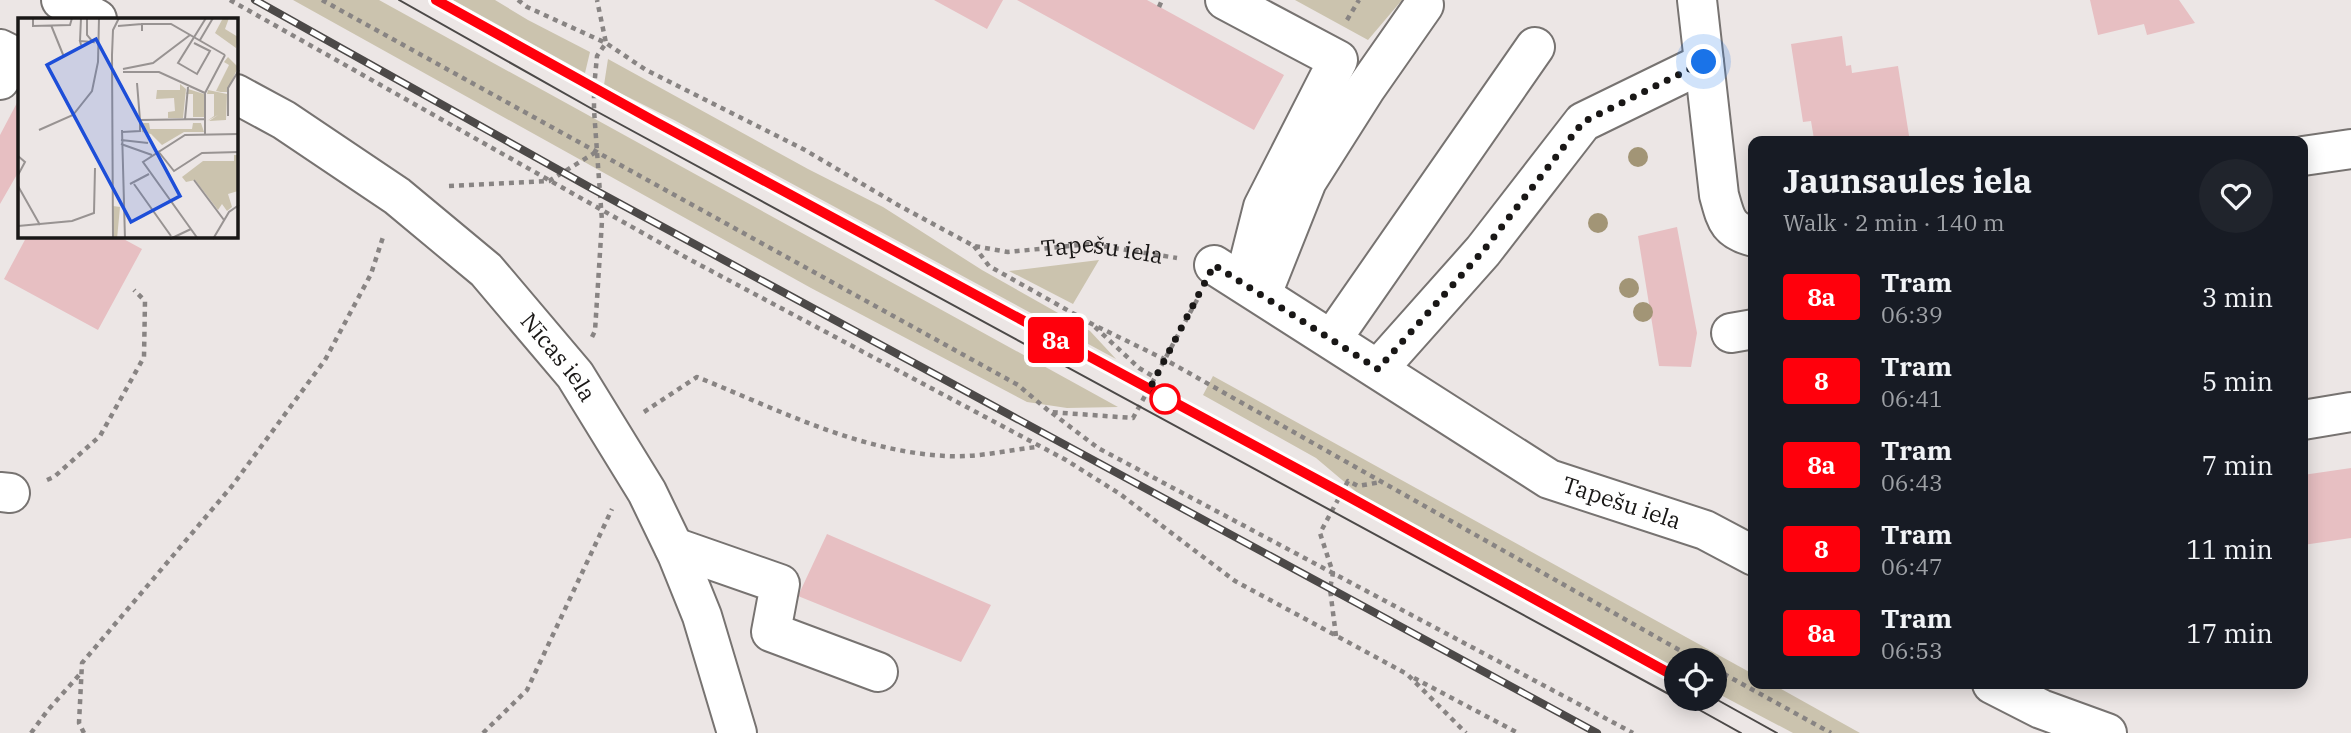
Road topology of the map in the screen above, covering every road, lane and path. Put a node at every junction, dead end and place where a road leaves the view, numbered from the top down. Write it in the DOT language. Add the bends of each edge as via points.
graph roads {
  1 [pos="61,0"];
  2 [pos="230,0"];
  3 [pos="322,0"];
  4 [pos="518,0"];
  5 [pos="597,0"];
  6 [pos="1162,0"];
  7 [pos="1225,0"];
  8 [pos="1697,0"];
  9 [pos="1424,5"];
  10 [pos="1159,6"];
  11 [pos="95,18"];
  12 [pos="606,43"];
  13 [pos="1535,47"];
  14 [pos="0,49"];
  15 [pos="1704,62"];
  16 [pos="0,80"];
  17 [pos="238,95"];
  18 [pos="2351,149"];
  19 [pos="597,152"];
  20 [pos="2308,155"];
  21 [pos="549,181"];
  22 [pos="397,196"];
  23 [pos="601,209"];
  24 [pos="1740,230"];
  25 [pos="974,246"];
  26 [pos="1240,280"];
  27 [pos="134,290"];
  28 [pos="1092,324"];
  29 [pos="1332,339"];
  30 [pos="1166,360"];
  31 [pos="1378,369"];
  32 [pos="575,375"];
  33 [pos="1156,378"];
  34 [pos="1050,412"];
  35 [pos="2351,412"];
  36 [pos="2308,419"];
  37 [pos="611,433"];
  38 [pos="1038,447"];
  39 [pos="631,466"];
  40 [pos="1382,482"];
  41 [pos="5,493"];
  42 [pos="674,547"];
  43 [pos="1748,553"];
  44 [pos="1333,573"];
  45 [pos="1336,635"];
  46 [pos="1676,648"];
  47 [pos="878,672"];
  48 [pos="82,673"];
  49 [pos="1408,674"];
  50 [pos="1727,677"];
  51 [pos="1748,688"];
  52 [pos="1750,689"];
  53 [pos="2002,689"];
  54 [pos="31,733"];
  55 [pos="84,733"];
  56 [pos="483,733"];
  57 [pos="737,733"];
  58 [pos="1466,733"];
  59 [pos="1518,733"];
  60 [pos="1633,733"];
  61 [pos="1831,733"];
  62 [pos="2107,733"];
  1 -- 11 [label="street"];
  2 -- 21 [label="path"];
  3 -- 19 [label="path"];
  4 -- 12 [label="path, Tapešu iela"];
  5 -- 12 [label="path"];
  6 -- 10 [label="path"];
  7 -- 26 [label="street" via="1338,60 1263,206"];
  8 -- 15 [label="street"];
  9 -- 26 [label="street"];
  12 -- 19 [label="path" via="597,57 594,88"];
  12 -- 25 [label="path, Tapešu iela" via="646,70 805,150"];
  13 -- 29 [label="street"];
  14 -- 16 [label="street" via="14,56"];
  15 -- 24 [label="street" via="1719,195"];
  15 -- 31 [label="street" via="1583,122 1483,251"];
  17 -- 22 [label="street, Nīcas iela" via="284,120"];
  18 -- 20 [label="street"];
  19 -- 21 [label="path"];
  19 -- 23 [label="path"];
  19 -- 34 [label="path" via="1018,385"];
  21 -- 22 [label="path" via="428,187"];
  21 -- 23 [label="path"];
  22 -- 32 [label="street, Nīcas iela" via="486,270"];
  22 -- 48 [label="path" via="371,274 325,360 232,486 82,663"];
  23 -- 32 [label="path" via="595,331"];
  23 -- 38 [label="path"];
  25 -- 26 [label="path, Tapešu iela" via="1009,252 1089,244 1134,249"];
  25 -- 28 [label="path" via="989,266"];
  26 -- 29 [label="street, Tapešu iela"];
  26 -- 30 [label="path"];
  27 -- 41 [label="path" via="145,301 145,357 100,436 54,477"];
  28 -- 30 [label="path"];
  28 -- 33 [label="path"];
  29 -- 31 [label="street, Tapešu iela"];
  30 -- 33 [label="path"];
  30 -- 40 [label="path"];
  31 -- 43 [label="street, Tapešu iela" via="1549,479 1705,530"];
  32 -- 37 [label="street, Nīcas iela"];
  33 -- 34 [label="path" via="1133,418"];
  34 -- 44 [label="path" via="1098,448"];
  35 -- 36 [label="street"];
  37 -- 38 [label="path" via="697,377 893,451 949,457"];
  37 -- 39 [label="street, Nīcas iela"];
  38 -- 45 [label="path" via="1120,494 1235,581"];
  39 -- 42 [label="street, Nīcas iela"];
  39 -- 56 [label="path" via="527,690"];
  40 -- 44 [label="path" via="1358,486 1348,481 1325,522 1320,533"];
  40 -- 46 [label="path"];
  42 -- 47 [label="street" via="780,584 771,632"];
  42 -- 57 [label="street, Nīcas iela" via="702,616"];
  44 -- 45 [label="path" via="1330,589"];
  44 -- 60 [label="path"];
  45 -- 49 [label="path"];
  48 -- 54 [label="path"];
  48 -- 55 [label="path" via="79,723"];
  49 -- 58 [label="path"];
  49 -- 59 [label="path"];
  50 -- 51 [label="path"];
  52 -- 61 [label="path"];
  53 -- 62 [label="street" via="2040,709"];
}
